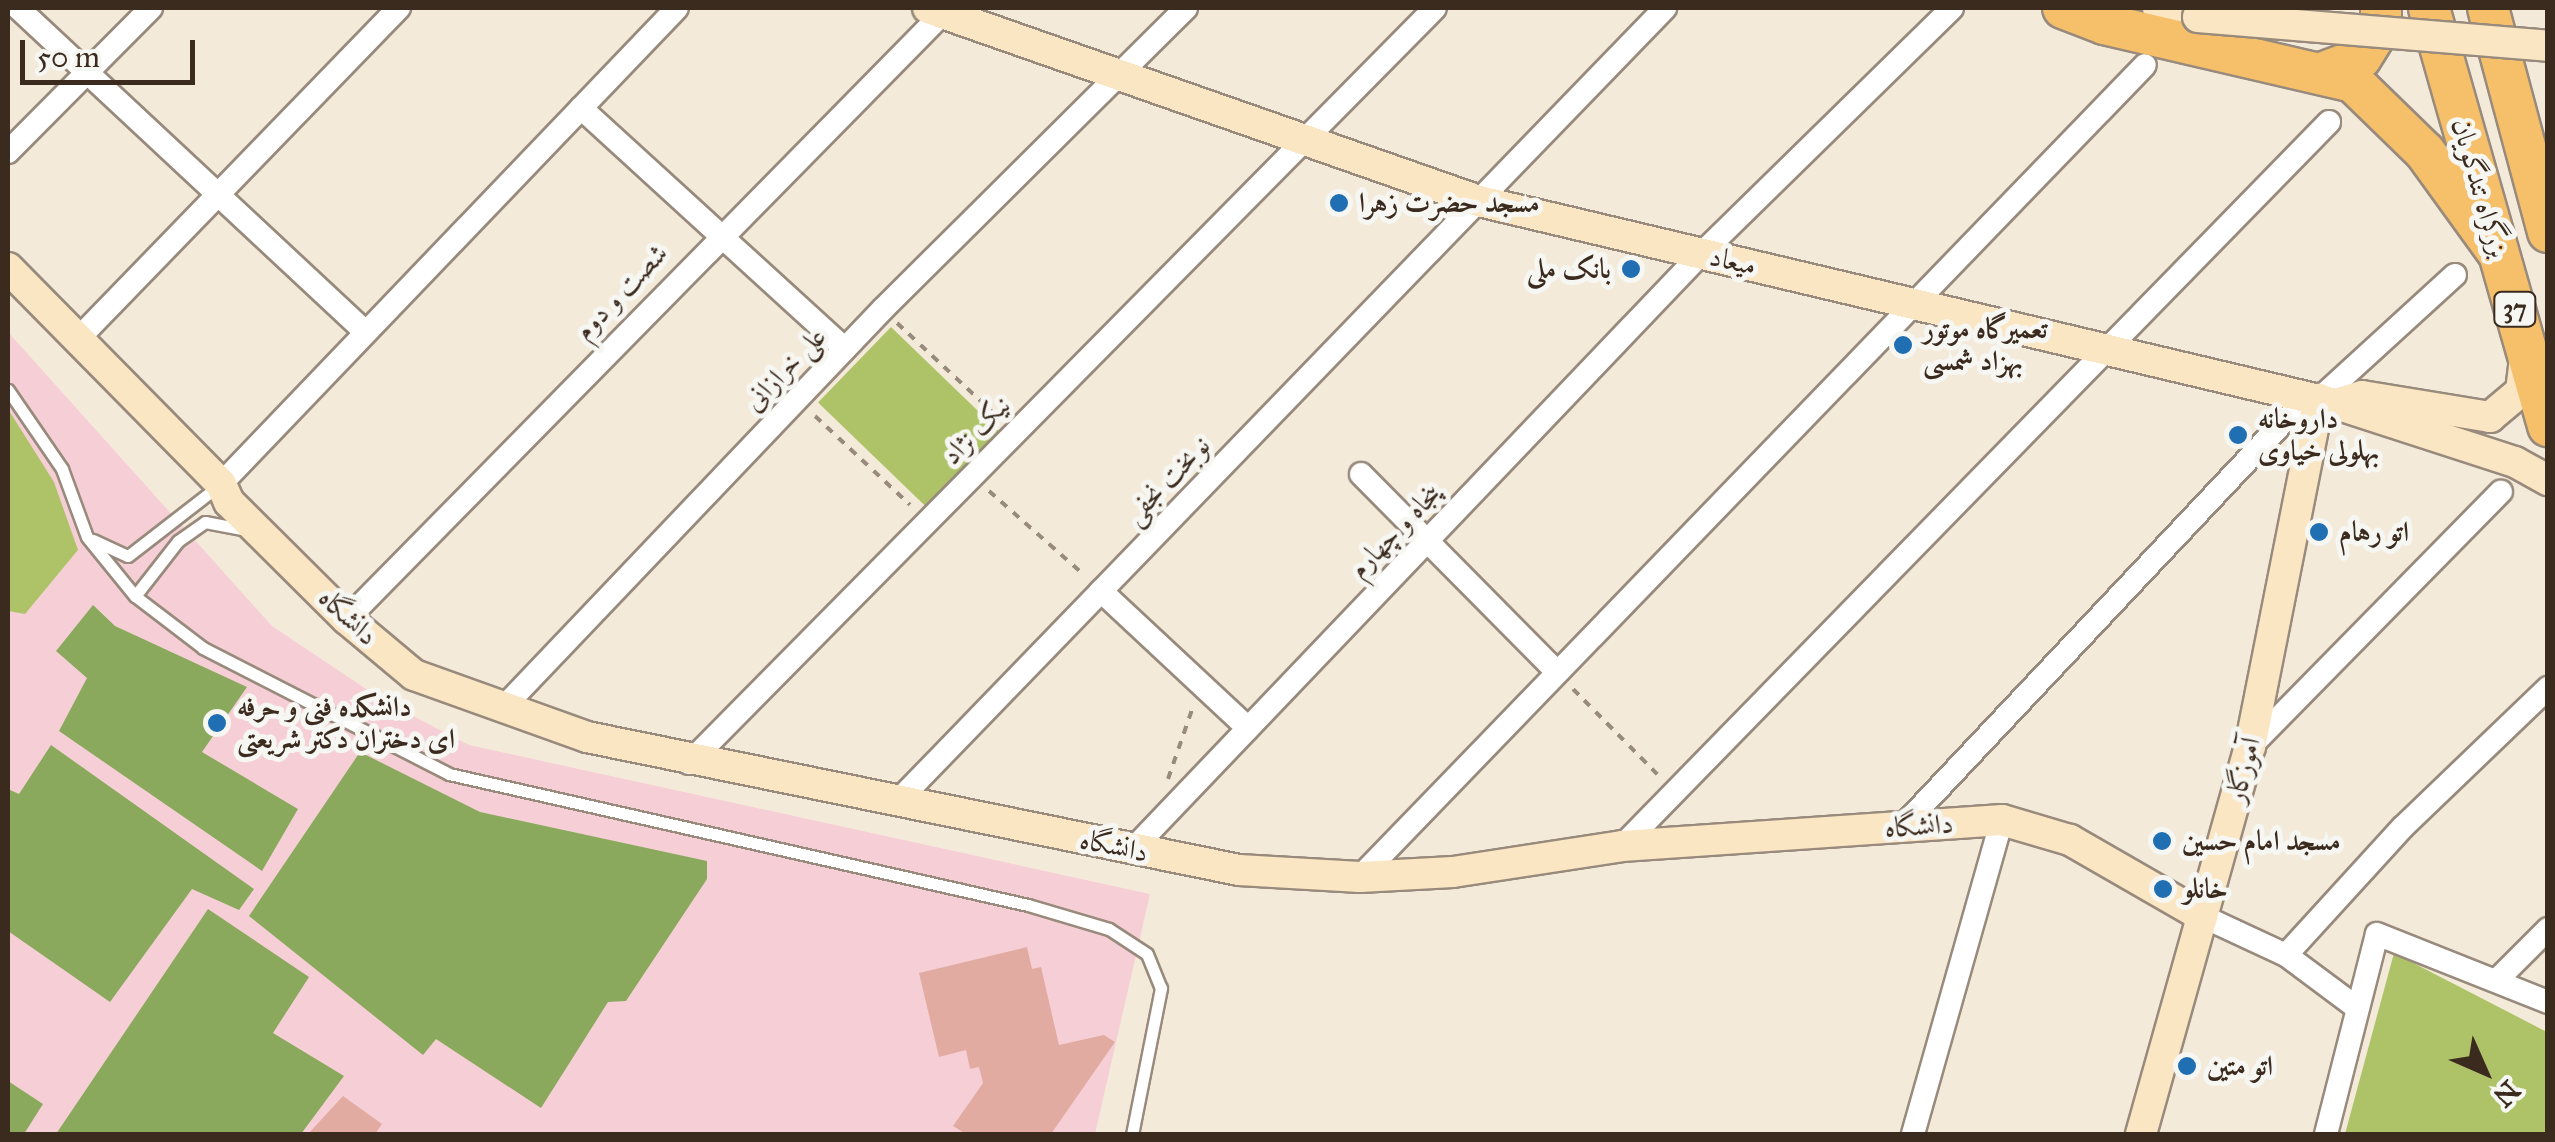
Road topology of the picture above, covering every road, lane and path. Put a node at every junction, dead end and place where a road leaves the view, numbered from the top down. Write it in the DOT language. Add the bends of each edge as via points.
graph roads {
  1 [pos="18,8"];
  2 [pos="151,8"];
  3 [pos="400,8"];
  4 [pos="678,8"];
  5 [pos="1186,8"];
  6 [pos="1435,8"];
  7 [pos="1665,8"];
  8 [pos="1952,8"];
  9 [pos="2062,8"];
  10 [pos="2158,8"];
  11 [pos="2243,8"];
  12 [pos="2382,8"];
  13 [pos="2429,8"];
  14 [pos="2488,8"];
  15 [pos="940,9"];
  16 [pos="2548,34"];
  17 [pos="2548,46"];
  18 [pos="2145,65"];
  19 [pos="2326,71"];
  20 [pos="87,72"];
  21 [pos="1119,76"];
  22 [pos="581,108"];
  23 [pos="2329,122"];
  24 [pos="1308,141"];
  25 [pos="8,152"];
  26 [pos="219,195"];
  27 [pos="1479,200"];
  28 [pos="2548,232"];
  29 [pos="719,234"];
  30 [pos="1702,253"];
  31 [pos="2498,253"];
  32 [pos="8,268"];
  33 [pos="2455,275"];
  34 [pos="1912,303"];
  35 [pos="883,310"];
  36 [pos="366,332"];
  37 [pos="77,340"];
  38 [pos="2526,348"];
  39 [pos="845,349"];
  40 [pos="2106,349"];
  41 [pos="8,390"];
  42 [pos="797,400"];
  43 [pos="2328,402"];
  44 [pos="2548,426"];
  45 [pos="1014,433"];
  46 [pos="1361,474"];
  47 [pos="973,477"];
  48 [pos="2548,480"];
  49 [pos="220,484"];
  50 [pos="2500,492"];
  51 [pos="928,522"];
  52 [pos="261,532"];
  53 [pos="87,537"];
  54 [pos="1427,541"];
  55 [pos="1102,591"];
  56 [pos="134,596"];
  57 [pos="347,619"];
  58 [pos="1557,672"];
  59 [pos="1201,684"];
  60 [pos="2548,688"];
  61 [pos="501,710"];
  62 [pos="1248,728"];
  63 [pos="2250,747"];
  64 [pos="689,763"];
  65 [pos="1675,792"];
  66 [pos="897,802"];
  67 [pos="2002,820"];
  68 [pos="1902,828"];
  69 [pos="1140,841"];
  70 [pos="1622,846"];
  71 [pos="1360,876"];
  72 [pos="2202,916"];
  73 [pos="2548,929"];
  74 [pos="2286,956"];
  75 [pos="2497,980"];
  76 [pos="2548,1002"];
  77 [pos="2357,1008"];
  78 [pos="1132,1134"];
  79 [pos="1914,1134"];
  80 [pos="2140,1134"];
  81 [pos="2326,1134"];
  1 -- 20 [label="street"];
  2 -- 20 [label="street"];
  3 -- 26 [label="street"];
  4 -- 22 [label="street"];
  5 -- 21 [label="street, علی خرازانی"];
  6 -- 24 [label="street, نیک نژاد"];
  7 -- 27 [label="street, نوبخت نجفی"];
  8 -- 30 [label="street, پنجاه و چهارم"];
  9 -- 19 [label="highway" via="2104,24"];
  10 -- 17 [label="street, bridge" via="2198,17"];
  11 -- 16 [label="street"];
  12 -- 19 [label="highway" via="2374,43 2361,58"];
  13 -- 31 [label="highway, بزرگراه تندگویان / 37"];
  14 -- 28 [label="highway, بزرگراه تندگویان"];
  15 -- 21 [label="street, میعاد"];
  15 -- 29 [label="street, شصت و دوم"];
  18 -- 34 [label="street"];
  19 -- 31 [label="highway" via="2353,82 2403,129"];
  20 -- 25 [label="street"];
  20 -- 26 [label="street"];
  21 -- 24 [label="street, میعاد"];
  21 -- 35 [label="street, علی خرازانی"];
  22 -- 29 [label="street"];
  22 -- 36 [label="street"];
  23 -- 40 [label="street"];
  24 -- 27 [label="street, میعاد"];
  24 -- 45 [label="street, نیک نژاد"];
  26 -- 36 [label="street"];
  26 -- 37 [label="street"];
  27 -- 30 [label="street, میعاد"];
  27 -- 55 [label="street, نوبخت نجفی"];
  29 -- 39 [label="street"];
  29 -- 57 [label="street, شصت و دوم"];
  30 -- 34 [label="street, میعاد"];
  30 -- 54 [label="street, پنجاه و چهارم"];
  31 -- 38 [label="highway, بزرگراه تندگویان / 37"];
  32 -- 37 [label="street, دانشگاه"];
  33 -- 43 [label="street"];
  34 -- 40 [label="street, میعاد"];
  34 -- 58 [label="street"];
  35 -- 39 [label="street, علی خرازانی"];
  35 -- 45 [label="path"];
  36 -- 49 [label="street"];
  37 -- 49 [label="street, دانشگاه"];
  38 -- 43 [label="street" via="2521,392 2490,417 2362,396"];
  38 -- 44 [label="highway, بزرگراه تندگویان / 37"];
  39 -- 42 [label="street, علی خرازانی"];
  40 -- 43 [label="street, میعاد"];
  40 -- 65 [label="street"];
  41 -- 53 [label="lane" via="62,469"];
  42 -- 51 [label="path"];
  42 -- 61 [label="street, علی خرازانی"];
  43 -- 48 [label="street, میعاد" via="2516,462"];
  43 -- 63 [label="street, آموزگار"];
  43 -- 68 [label="street" via="2287,418"];
  45 -- 47 [label="street, نیک نژاد"];
  46 -- 54 [label="street"];
  47 -- 51 [label="street, نیک نژاد"];
  47 -- 55 [label="path"];
  49 -- 52 [label="street, دانشگاه"];
  49 -- 53 [label="lane" via="128,556"];
  50 -- 63 [label="street"];
  51 -- 64 [label="street, نیک نژاد"];
  52 -- 56 [label="lane" via="205,522 178,540"];
  52 -- 57 [label="street, دانشگاه"];
  53 -- 56 [label="lane"];
  54 -- 58 [label="street"];
  54 -- 62 [label="street, پنجاه و چهارم"];
  55 -- 59 [label="street"];
  55 -- 66 [label="street, نوبخت نجفی"];
  56 -- 78 [label="lane" via="202,648 449,774 1109,928 1147,954 1161,988"];
  57 -- 61 [label="street, دانشگاه" via="414,674"];
  58 -- 65 [label="path"];
  58 -- 71 [label="street"];
  59 -- 62 [label="street"];
  59 -- 69 [label="path"];
  60 -- 74 [label="street" via="2390,840"];
  61 -- 64 [label="street, دانشگاه"];
  62 -- 69 [label="street, پنجاه و چهارم"];
  63 -- 72 [label="street, آموزگار"];
  64 -- 66 [label="street, دانشگاه"];
  65 -- 70 [label="street"];
  66 -- 69 [label="street, دانشگاه"];
  67 -- 68 [label="street, دانشگاه"];
  67 -- 72 [label="street, دانشگاه" via="2070,840"];
  67 -- 79 [label="street"];
  68 -- 70 [label="street, دانشگاه"];
  69 -- 71 [label="street, دانشگاه" via="1240,870"];
  70 -- 71 [label="street, دانشگاه" via="1453,872"];
  72 -- 74 [label="street, دانشگاه"];
  72 -- 80 [label="street, آموزگار"];
  73 -- 75 [label="street"];
  74 -- 77 [label="street, دانشگاه"];
  75 -- 76 [label="street"];
  75 -- 77 [label="street" via="2377,934"];
  77 -- 81 [label="street"];
}
